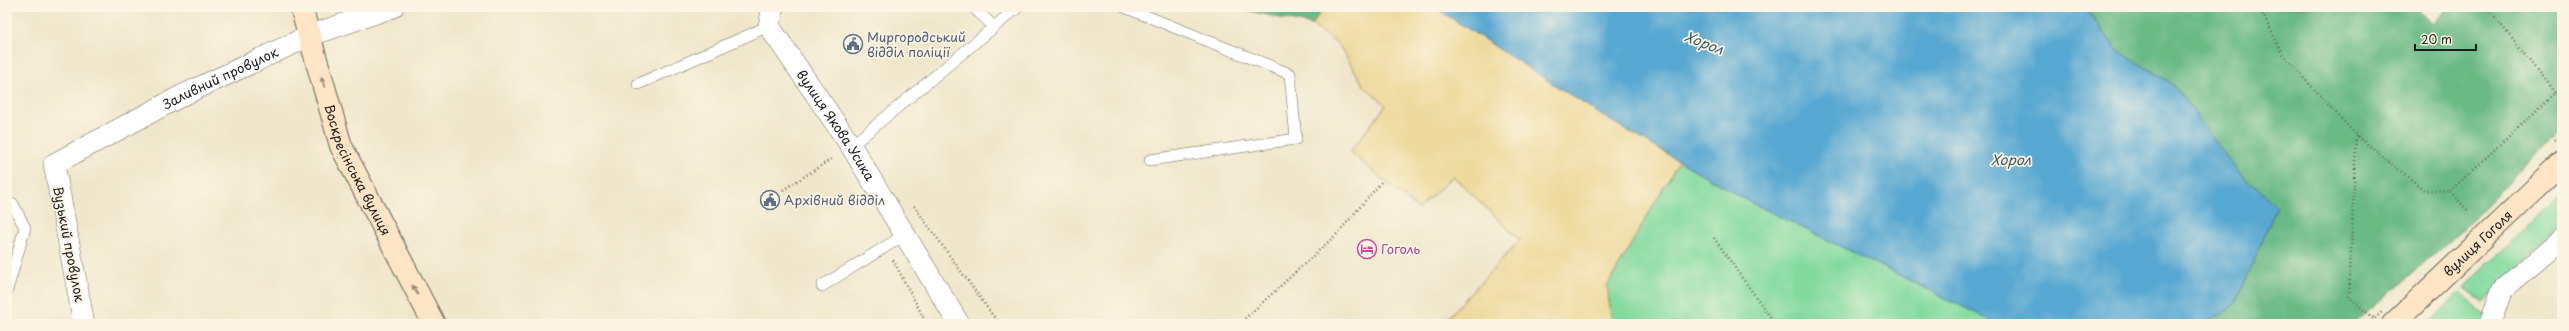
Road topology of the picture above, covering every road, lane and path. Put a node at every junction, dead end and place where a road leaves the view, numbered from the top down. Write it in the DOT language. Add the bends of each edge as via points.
graph roads {
  1 [pos="301,7"];
  2 [pos="393,7"];
  3 [pos="972,7"];
  4 [pos="1018,7"];
  5 [pos="1124,7"];
  6 [pos="2259,7"];
  7 [pos="2487,7"];
  8 [pos="771,16"];
  9 [pos="994,27"];
  10 [pos="309,36"];
  11 [pos="638,84"];
  12 [pos="2562,87"];
  13 [pos="2556,94"];
  14 [pos="2562,102"];
  15 [pos="2356,135"];
  16 [pos="851,146"];
  17 [pos="1150,160"];
  18 [pos="2562,163"];
  19 [pos="54,164"];
  20 [pos="836,164"];
  21 [pos="1383,180"];
  22 [pos="783,190"];
  23 [pos="2450,191"];
  24 [pos="7,205"];
  25 [pos="2468,211"];
  26 [pos="906,234"];
  27 [pos="1714,238"];
  28 [pos="2562,239"];
  29 [pos="886,247"];
  30 [pos="822,286"];
  31 [pos="7,290"];
  32 [pos="2388,320"];
  33 [pos="84,324"];
  34 [pos="434,324"];
  35 [pos="927,324"];
  36 [pos="959,324"];
  37 [pos="1239,324"];
  38 [pos="1775,324"];
  39 [pos="2369,324"];
  40 [pos="2493,324"];
  1 -- 10 [label="street, Воскресінська вулиця"];
  2 -- 10 [label="street, Заливний провулок"];
  3 -- 9 [label="lane"];
  4 -- 9 [label="lane"];
  5 -- 17 [label="lane" via="1290,74 1296,139"];
  6 -- 15 [label="path" via="2283,55"];
  7 -- 13 [label="path"];
  8 -- 11 [label="lane"];
  8 -- 16 [label="street, вулиця Якова Усика"];
  9 -- 16 [label="lane"];
  10 -- 19 [label="street, Заливний провулок" via="181,96"];
  34 -- 10 [label="street, Воскресінська вулиця, one-way" via="341,146"];
  12 -- 13 [label="path"];
  13 -- 14 [label="path"];
  13 -- 23 [label="path"];
  15 -- 23 [label="path" via="2424,190"];
  15 -- 32 [label="path" via="2350,297"];
  16 -- 26 [label="street, вулиця Якова Усика"];
  18 -- 32 [label="street, вулиця Гоголя"];
  19 -- 33 [label="street, Вузький провулок"];
  20 -- 22 [label="path" via="832,157"];
  21 -- 37 [label="path" via="1337,234"];
  23 -- 25 [label="path"];
  24 -- 31 [label="lane" via="13,204 25,228"];
  26 -- 29 [label="lane"];
  26 -- 36 [label="street, вулиця Якова Усика"];
  27 -- 38 [label="path"];
  28 -- 40 [label="street" via="2502,290 2491,320"];
  29 -- 30 [label="lane"];
  29 -- 35 [label="path"];
  32 -- 39 [label="path, bridge"];
}
